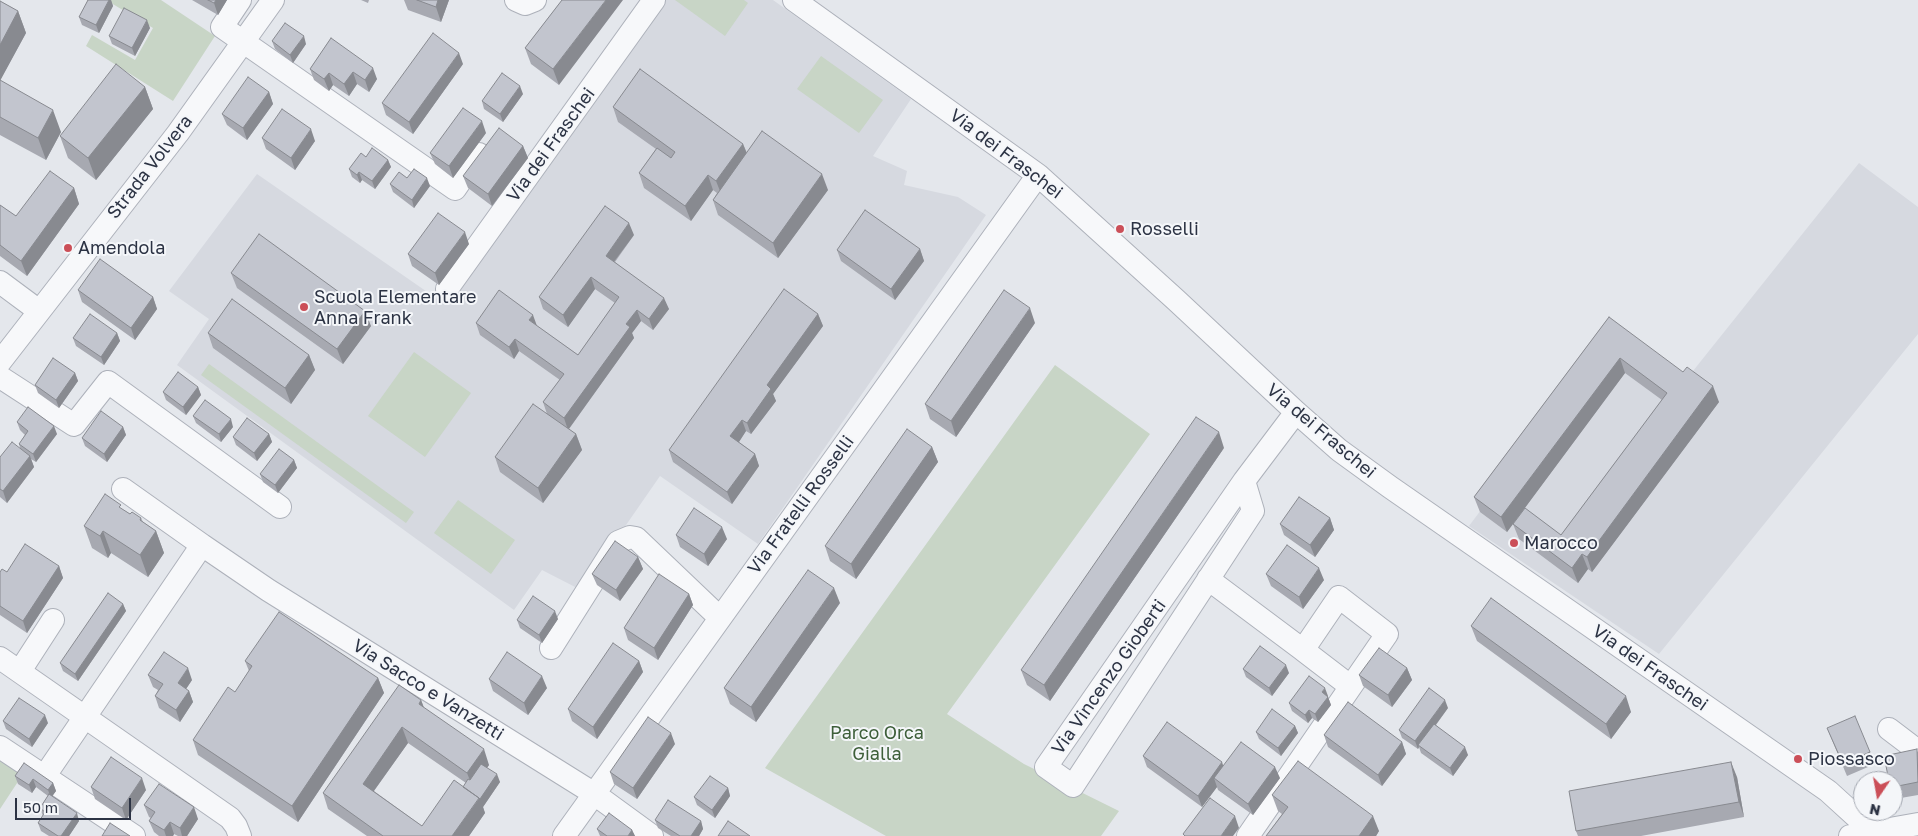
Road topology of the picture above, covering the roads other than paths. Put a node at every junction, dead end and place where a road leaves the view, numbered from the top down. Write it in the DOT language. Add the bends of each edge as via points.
graph roads {
  1 [pos="240,0"];
  2 [pos="273,0"];
  3 [pos="516,0"];
  4 [pos="535,0"];
  5 [pos="654,0"];
  6 [pos="794,0"];
  7 [pos="243,42"];
  8 [pos="479,154"];
  9 [pos="1038,175"];
  10 [pos="0,282"];
  11 [pos="447,289"];
  12 [pos="39,311"];
  13 [pos="0,362"];
  14 [pos="0,377"];
  15 [pos="1296,412"];
  16 [pos="1244,481"];
  17 [pos="123,489"];
  18 [pos="280,507"];
  19 [pos="202,545"];
  20 [pos="1208,579"];
  21 [pos="720,618"];
  22 [pos="53,620"];
  23 [pos="551,648"];
  24 [pos="1303,650"];
  25 [pos="0,658"];
  26 [pos="20,671"];
  27 [pos="1350,686"];
  28 [pos="85,716"];
  29 [pos="1889,729"];
  30 [pos="0,747"];
  31 [pos="1918,751"];
  32 [pos="44,777"];
  33 [pos="593,793"];
  34 [pos="1917,826"];
  35 [pos="1873,832"];
  36 [pos="134,836"];
  37 [pos="240,836"];
  38 [pos="564,836"];
  39 [pos="652,836"];
  40 [pos="1248,836"];
  41 [pos="1850,836"];
  1 -- 7 [label="street" via="222,26"];
  2 -- 7 [label="street, Strada Volvera"];
  3 -- 4 [label="street" via="525,4"];
  5 -- 11 [label="street, Via dei Fraschei"];
  6 -- 9 [label="street, Via dei Fraschei"];
  7 -- 8 [label="street" via="455,189"];
  7 -- 12 [label="street, Strada Volvera" via="178,133"];
  9 -- 15 [label="street, Via dei Fraschei"];
  9 -- 21 [label="street, Via Fratelli Rosselli"];
  10 -- 12 [label="street"];
  12 -- 13 [label="street, Strada Volvera"];
  14 -- 18 [label="street" via="74,426 108,382"];
  15 -- 16 [label="street, Via Vincenzo Gioberti"];
  15 -- 35 [label="street, Via dei Fraschei" via="1339,450 1390,487 1828,791"];
  16 -- 20 [label="street, Via Vincenzo Gioberti" via="1253,511"];
  16 -- 20 [label="street, Via Vincenzo Gioberti" via="1046,767 1073,786"];
  17 -- 19 [label="street, Via Sacco e Vanzetti"];
  19 -- 28 [label="street"];
  19 -- 33 [label="street, Via Sacco e Vanzetti" via="268,590"];
  20 -- 24 [label="street"];
  21 -- 23 [label="street" via="636,538 630,536 618,542"];
  21 -- 33 [label="street, Via Fratelli Rosselli"];
  22 -- 26 [label="street"];
  24 -- 27 [label="street"];
  24 -- 27 [label="street" via="1339,597 1387,634"];
  25 -- 26 [label="street"];
  26 -- 28 [label="street"];
  27 -- 40 [label="street"];
  28 -- 32 [label="street"];
  28 -- 37 [label="street" via="230,818"];
  29 -- 31 [label="street"];
  30 -- 32 [label="street"];
  32 -- 36 [label="street"];
  33 -- 38 [label="street, Via Fratelli Rosselli"];
  33 -- 39 [label="street, Via Sacco e Vanzetti"];
  34 -- 35 [label="street"];
  35 -- 41 [label="street"];
}
